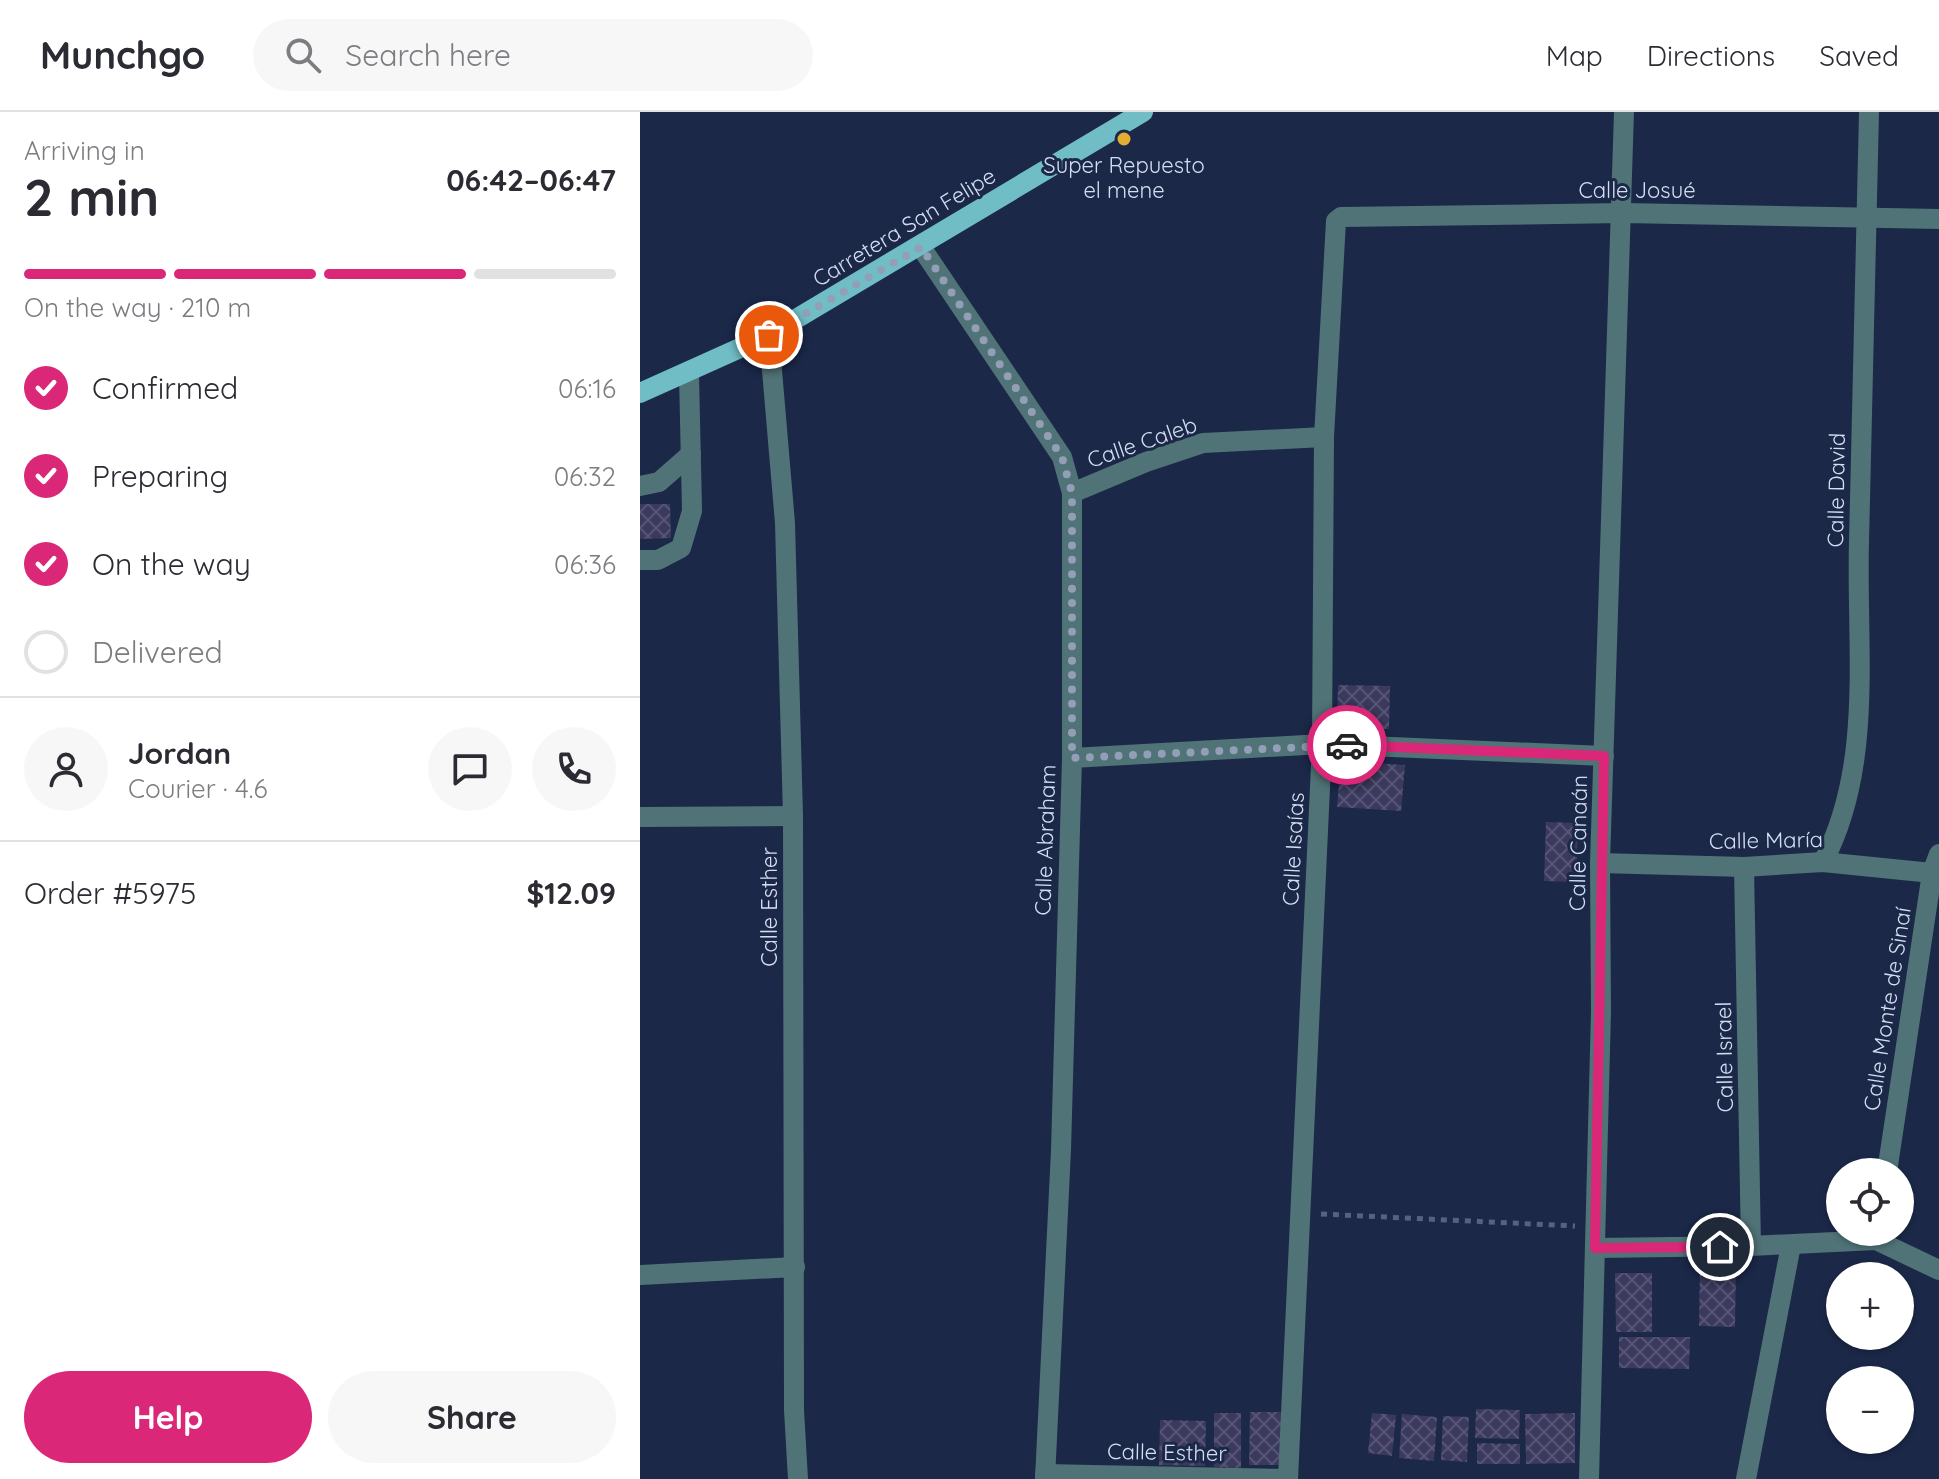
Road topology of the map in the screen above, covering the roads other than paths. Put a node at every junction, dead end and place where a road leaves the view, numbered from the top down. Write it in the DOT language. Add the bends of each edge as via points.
graph roads {
  1 [pos="1143,112"];
  2 [pos="1624,112"];
  3 [pos="1869,112"];
  4 [pos="1624,213"];
  5 [pos="1866,218"];
  6 [pos="1939,219"];
  7 [pos="1336,221"];
  8 [pos="921,247"];
  9 [pos="769,335"];
  10 [pos="689,374"];
  11 [pos="640,393"];
  12 [pos="1324,437"];
  13 [pos="691,454"];
  14 [pos="640,486"];
  15 [pos="1072,493"];
  16 [pos="640,560"];
  17 [pos="1322,744"];
  18 [pos="1604,756"];
  19 [pos="1072,758"];
  20 [pos="793,816"];
  21 [pos="640,817"];
  22 [pos="1823,862"];
  23 [pos="1600,863"];
  24 [pos="1936,863"];
  25 [pos="1744,867"];
  26 [pos="1889,1158"];
  27 [pos="1826,1241"];
  28 [pos="1791,1245"];
  29 [pos="1751,1246"];
  30 [pos="1895,1246"];
  31 [pos="1595,1248"];
  32 [pos="795,1267"];
  33 [pos="1939,1270"];
  34 [pos="640,1275"];
  35 [pos="1045,1477"];
  36 [pos="798,1479"];
  37 [pos="1288,1479"];
  38 [pos="1589,1479"];
  39 [pos="1746,1479"];
  1 -- 8 [label="main road, Carretera San Felipe"];
  2 -- 4 [label="street, Calle Canaán"];
  3 -- 5 [label="street, Calle David"];
  4 -- 5 [label="street, Calle Josué"];
  4 -- 7 [label="street, Calle Josué"];
  4 -- 18 [label="street, Calle Canaán"];
  5 -- 6 [label="street, Calle Josué"];
  5 -- 22 [label="street, Calle David" via="1858,753 1840,830"];
  7 -- 12 [label="street, Calle Isaías"];
  8 -- 9 [label="main road, Carretera San Felipe"];
  8 -- 15 [label="street, Calle Abraham" via="1062,457"];
  9 -- 10 [label="main road, Carretera San Felipe"];
  9 -- 20 [label="street, Calle Esther" via="785,523"];
  10 -- 11 [label="main road, Carretera San Felipe"];
  10 -- 13 [label="street"];
  12 -- 15 [label="street, Calle Caleb" via="1203,443"];
  12 -- 17 [label="street, Calle Isaías"];
  13 -- 14 [label="street" via="659,482"];
  13 -- 16 [label="street" via="692,511 681,548 658,560"];
  15 -- 19 [label="street, Calle Abraham"];
  17 -- 18 [label="street"];
  17 -- 19 [label="street"];
  17 -- 37 [label="street, Calle Isaías"];
  18 -- 23 [label="street, Calle Canaán"];
  19 -- 35 [label="street, Calle Abraham"];
  20 -- 21 [label="street"];
  20 -- 32 [label="street, Calle Esther"];
  22 -- 24 [label="street, Calle María"];
  22 -- 25 [label="street, Calle María"];
  23 -- 25 [label="street, Calle María"];
  23 -- 31 [label="street, Calle Canaán"];
  24 -- 26 [label="street, Calle Monte de Sinaí"];
  25 -- 29 [label="street, Calle Israel"];
  27 -- 28 [label="street"];
  28 -- 29 [label="street"];
  28 -- 39 [label="street"];
  29 -- 31 [label="street"];
  30 -- 33 [label="street"];
  31 -- 38 [label="street, Calle Canaán"];
  32 -- 34 [label="street"];
  32 -- 36 [label="street, Calle Esther"];
  35 -- 37 [label="street, Calle Esther"];
}
